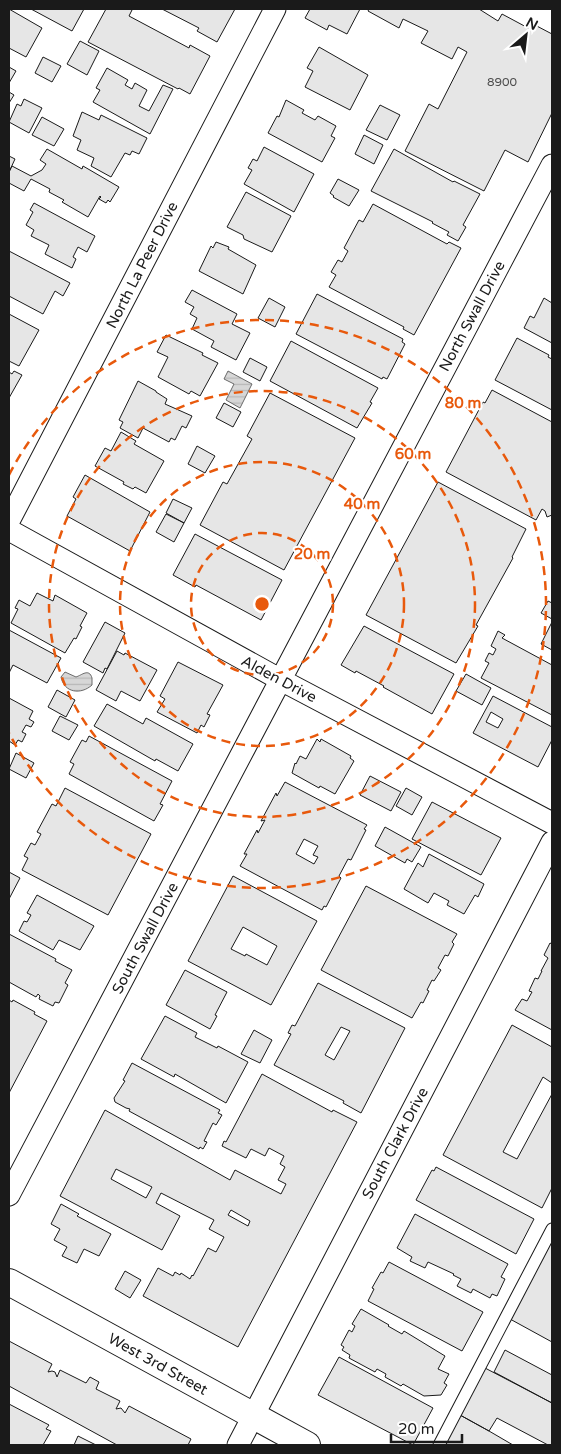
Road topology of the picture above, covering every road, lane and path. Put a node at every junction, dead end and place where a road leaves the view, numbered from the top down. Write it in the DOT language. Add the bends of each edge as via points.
graph roads {
  1 [pos="275,9"];
  2 [pos="552,165"];
  3 [pos="9,521"];
  4 [pos="9,530"];
  5 [pos="281,680"];
  6 [pos="552,823"];
  7 [pos="552,842"];
  8 [pos="9,1195"];
  9 [pos="552,1229"];
  10 [pos="9,1282"];
  11 [pos="252,1416"];
  12 [pos="238,1445"];
  13 [pos="307,1445"];
  14 [pos="439,1445"];
  1 -- 3 [label="street, North La Peer Drive"];
  2 -- 5 [label="street, North Swall Drive"];
  4 -- 5 [label="street, Alden Drive"];
  5 -- 6 [label="street, Alden Drive"];
  5 -- 8 [label="street, South Swall Drive"];
  7 -- 11 [label="street, South Clark Drive"];
  9 -- 14 [label="lane"];
  10 -- 11 [label="street, West 3rd Street"];
  11 -- 12 [label="street, South Clark Drive"];
  11 -- 13 [label="street, West 3rd Street"];
}
